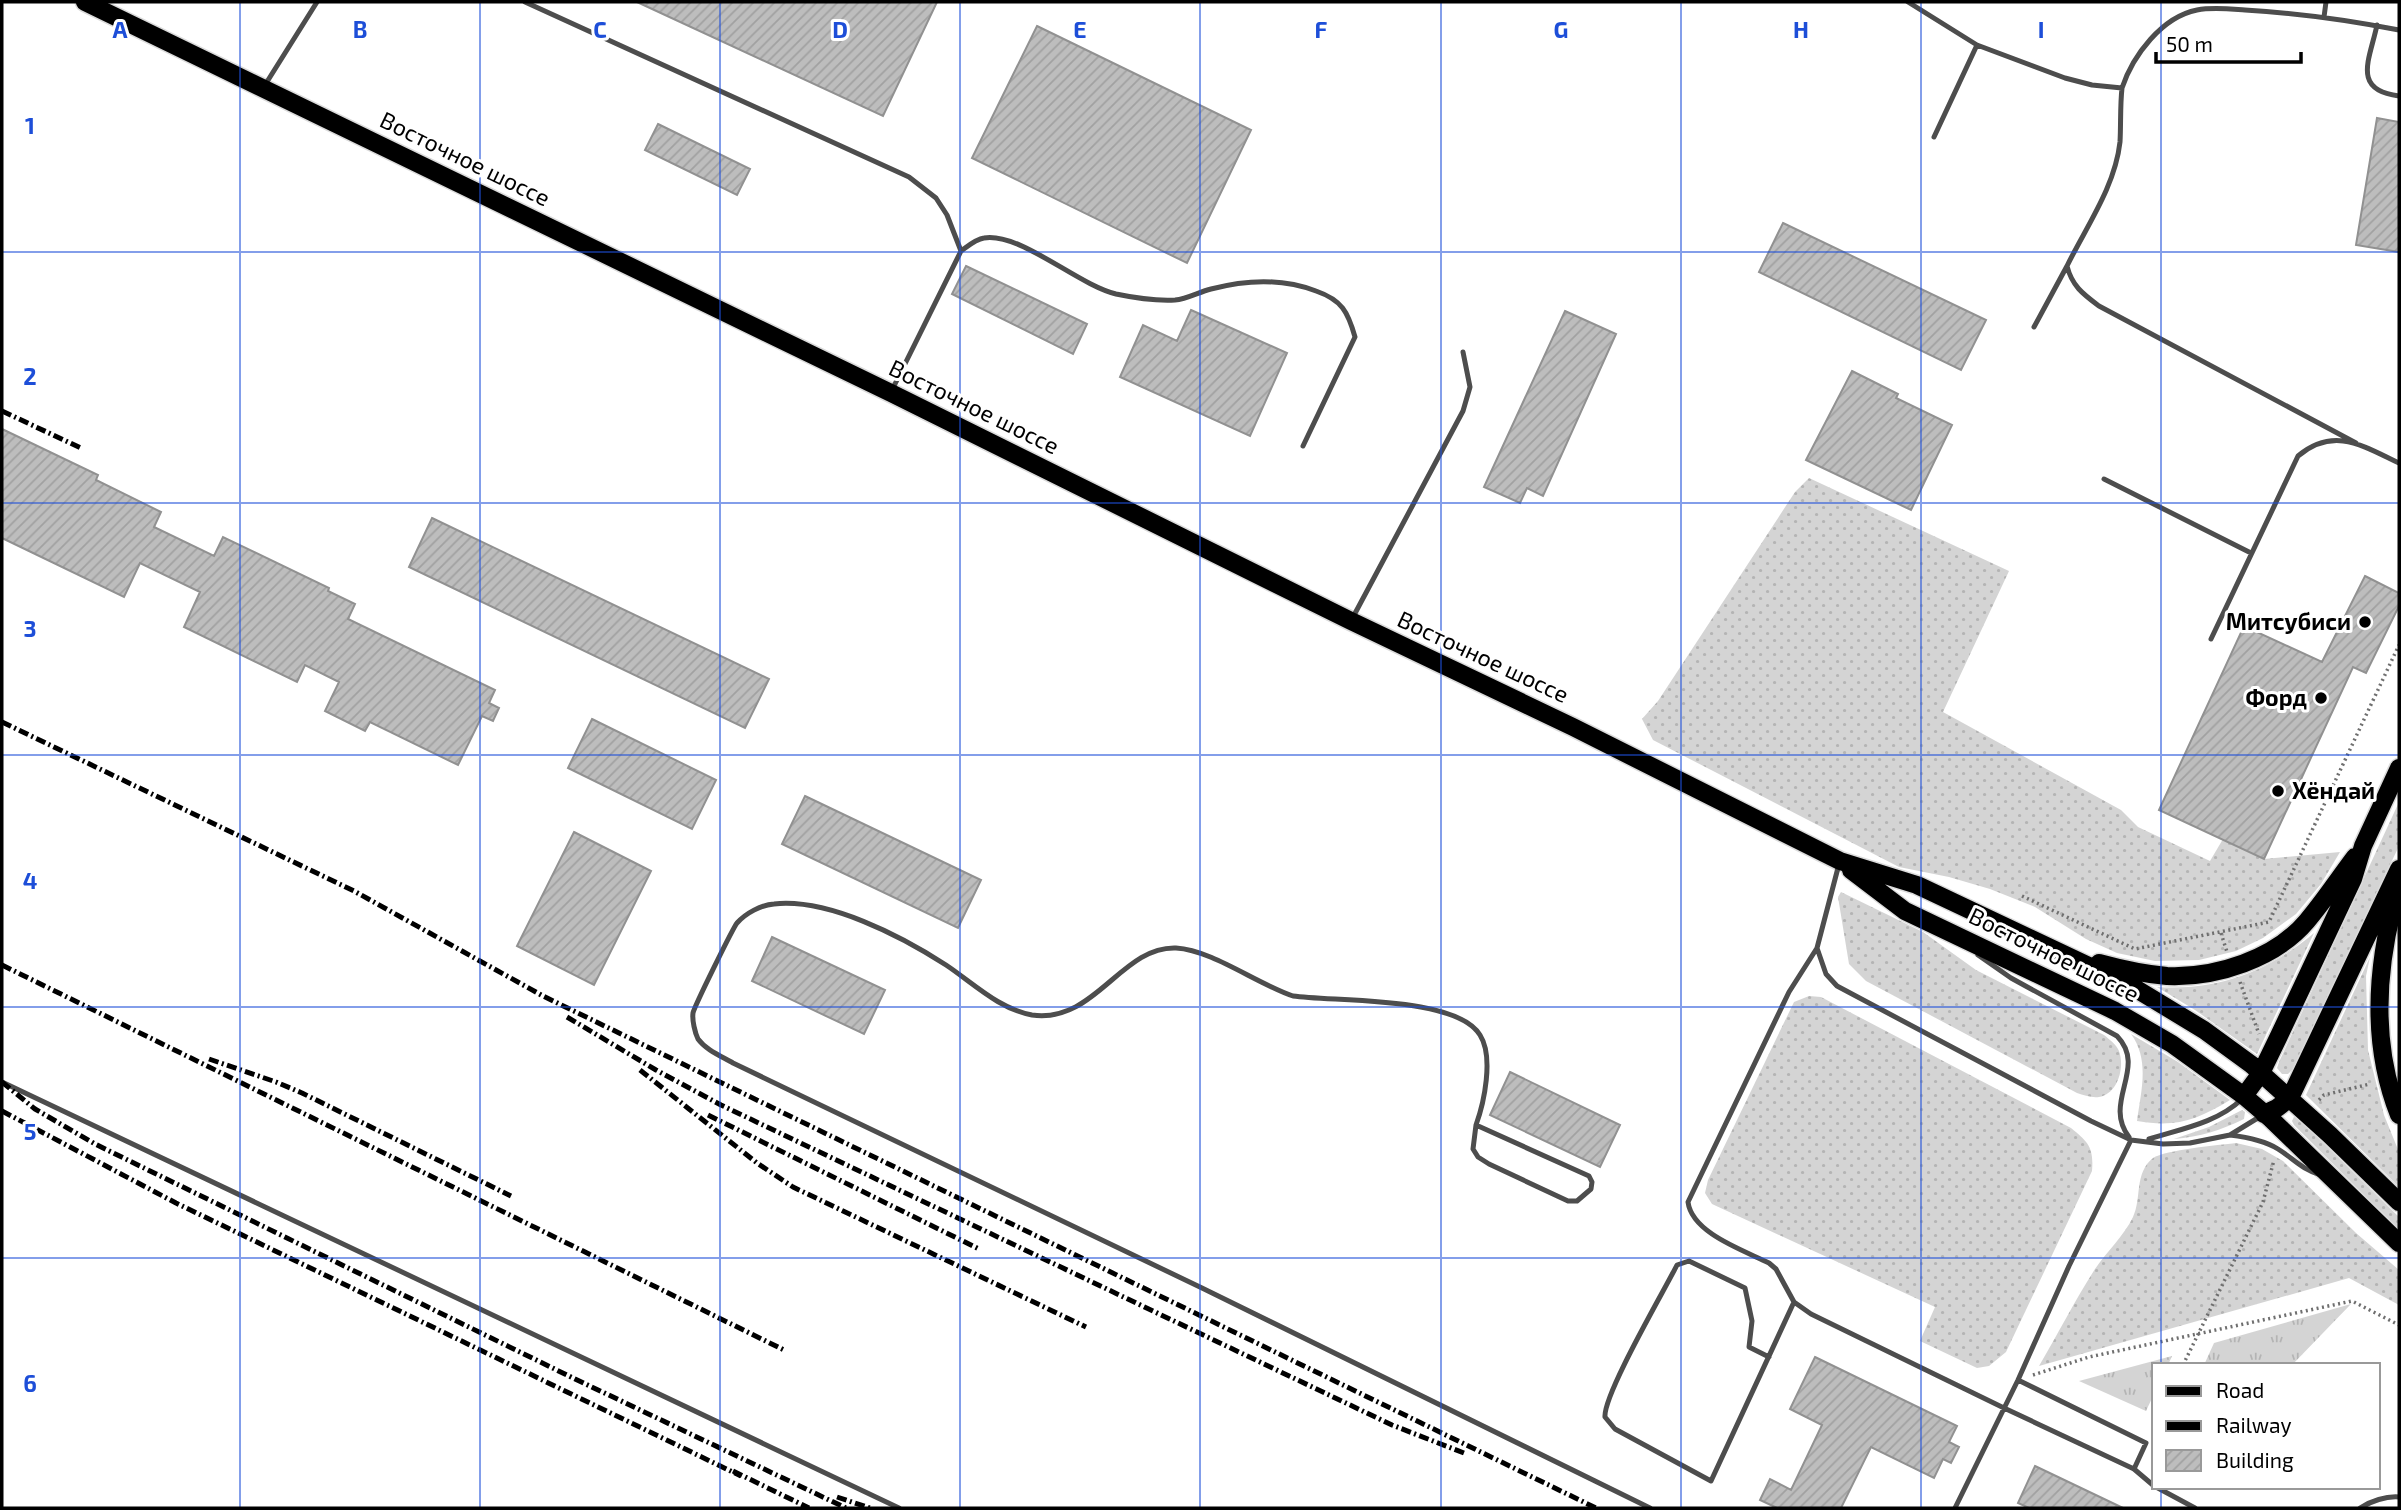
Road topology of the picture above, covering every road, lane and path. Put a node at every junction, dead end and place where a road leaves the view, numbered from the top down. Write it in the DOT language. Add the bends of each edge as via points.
graph roads {
  1 [pos="85,2"];
  2 [pos="317,2"];
  3 [pos="525,2"];
  4 [pos="1909,2"];
  5 [pos="2326,2"];
  6 [pos="2324,17"];
  7 [pos="2377,25"];
  8 [pos="2399,30"];
  9 [pos="1978,45"];
  10 [pos="263,88"];
  11 [pos="2122,88"];
  12 [pos="2399,96"];
  13 [pos="1934,137"];
  14 [pos="961,251"];
  15 [pos="2067,266"];
  16 [pos="2034,327"];
  17 [pos="1463,352"];
  18 [pos="891,393"];
  19 [pos="2356,443"];
  20 [pos="1303,446"];
  21 [pos="2399,463"];
  22 [pos="2104,478"];
  23 [pos="2251,553"];
  24 [pos="1351,621"];
  25 [pos="2211,639"];
  26 [pos="2399,645"];
  27 [pos="2399,768"];
  28 [pos="2363,846"];
  29 [pos="1840,861"];
  30 [pos="2399,869"];
  31 [pos="2399,885"];
  32 [pos="2022,896"];
  33 [pos="1935,924"];
  34 [pos="2221,932"];
  35 [pos="1817,948"];
  36 [pos="2066,955"];
  37 [pos="2233,966"];
  38 [pos="2272,1050"];
  39 [pos="2261,1073"];
  40 [pos="2301,1076"];
  41 [pos="2,1082"];
  42 [pos="2324,1095"];
  43 [pos="2244,1096"];
  44 [pos="2290,1098"];
  45 [pos="2264,1114"];
  46 [pos="2399,1115"];
  47 [pos="1476,1125"];
  48 [pos="2230,1135"];
  49 [pos="2131,1140"];
  50 [pos="2146,1140"];
  51 [pos="2273,1161"];
  52 [pos="2331,1178"];
  53 [pos="2399,1202"];
  54 [pos="2399,1243"];
  55 [pos="1794,1302"];
  56 [pos="2399,1325"];
  57 [pos="2197,1333"];
  58 [pos="1769,1357"];
  59 [pos="2184,1363"];
  60 [pos="2018,1380"];
  61 [pos="2004,1408"];
  62 [pos="2134,1469"];
  63 [pos="2152,1484"];
  64 [pos="2159,1489"];
  65 [pos="2399,1497"];
  66 [pos="899,1508"];
  67 [pos="1650,1508"];
  68 [pos="1955,1508"];
  69 [pos="2195,1508"];
  70 [pos="2360,1508"];
  1 -- 10 [label="main road, Восточное шоссе"];
  2 -- 10 [label="lane"];
  3 -- 14 [label="lane" via="909,177 936,198"];
  4 -- 9 [label="lane"];
  5 -- 6 [label="lane"];
  6 -- 7 [label="lane"];
  6 -- 11 [label="lane" via="2196,10 2151,38"];
  7 -- 8 [label="lane"];
  7 -- 12 [label="lane" via="2369,83 2378,91"];
  9 -- 11 [label="lane" via="2065,78"];
  9 -- 13 [label="lane"];
  10 -- 18 [label="main road, Восточное шоссе"];
  11 -- 15 [label="lane" via="2116,162"];
  14 -- 18 [label="lane"];
  14 -- 20 [label="lane" via="982,238 999,238 1114,293 1145,299 1177,300 1251,281 1317,290 1340,302 1355,337"];
  15 -- 16 [label="lane"];
  15 -- 19 [label="lane" via="2075,286 2099,306"];
  17 -- 24 [label="lane" via="1470,387 1463,411"];
  18 -- 24 [label="main road, Восточное шоссе"];
  19 -- 21 [label="lane"];
  19 -- 23 [label="lane" via="2322,441 2298,456"];
  22 -- 23 [label="lane"];
  23 -- 25 [label="lane"];
  24 -- 29 [label="main road, Восточное шоссе"];
  26 -- 34 [label="path" via="2269,922"];
  27 -- 28 [label="main road"];
  28 -- 37 [label="main road" via="2307,922 2286,940"];
  28 -- 38 [label="main road" via="2353,879"];
  29 -- 33 [label="main road, Восточное шоссе" via="1905,911"];
  29 -- 35 [label="lane"];
  29 -- 36 [label="main road, Восточное шоссе" via="1917,885"];
  30 -- 40 [label="main road"];
  31 -- 46 [label="main road" via="2378,990 2381,1046"];
  32 -- 34 [label="path" via="2135,949"];
  33 -- 43 [label="main road, Восточное шоссе" via="2115,1011 2172,1044"];
  33 -- 49 [label="lane" via="2011,978 2117,1035 2126,1045 2128,1062 2119,1117"];
  34 -- 37 [label="path"];
  35 -- 49 [label="lane" via="1826,974 1837,986"];
  35 -- 55 [label="lane" via="1789,992 1688,1202 1689,1212 1712,1234 1776,1269"];
  36 -- 37 [label="main road" via="2169,976"];
  36 -- 39 [label="main road" via="2173,1010"];
  37 -- 38 [label="path" via="2261,1039"];
  38 -- 39 [label="main road"];
  39 -- 43 [label="main road"];
  39 -- 44 [label="main road"];
  40 -- 42 [label="path"];
  40 -- 44 [label="main road"];
  41 -- 66 [label="lane"];
  43 -- 45 [label="main road, Восточное шоссе"];
  43 -- 50 [label="lane" via="2205,1122"];
  44 -- 45 [label="main road"];
  44 -- 53 [label="main road"];
  45 -- 48 [label="lane"];
  45 -- 52 [label="main road, Восточное шоссе"];
  47 -- 47 [label="lane" via="1473,1149 1489,1164 1568,1201 1577,1201 1591,1189 1589,1176"];
  47 -- 67 [label="lane" via="1484,1098 1485,1054 1480,1035 1468,1025 1425,1006 1293,996 1192,950 1158,949 1069,1011 1032,1014 1009,1007 946,965 870,926 813,906 771,904 736,924 693,1013 698,1038 733,1063"];
  48 -- 50 [label="lane" via="2190,1143"];
  48 -- 52 [label="lane" via="2262,1142 2297,1165"];
  49 -- 50 [label="lane"];
  49 -- 60 [label="lane"];
  51 -- 57 [label="path" via="2263,1202"];
  52 -- 54 [label="main road, Восточное шоссе"];
  55 -- 58 [label="lane"];
  55 -- 61 [label="lane"];
  56 -- 57 [label="path" via="2352,1301"];
  57 -- 59 [label="path"];
  57 -- 60 [label="path" via="2089,1357"];
  58 -- 58 [label="lane" via="1749,1347 1752,1321 1745,1288 1689,1261 1682,1262 1618,1379 1605,1416 1615,1429 1711,1481"];
  60 -- 61 [label="lane"];
  60 -- 62 [label="lane" via="2146,1443"];
  61 -- 62 [label="lane"];
  61 -- 68 [label="lane"];
  62 -- 63 [label="lane"];
  64 -- 69 [label="lane"];
  65 -- 70 [label="lane"];
}
